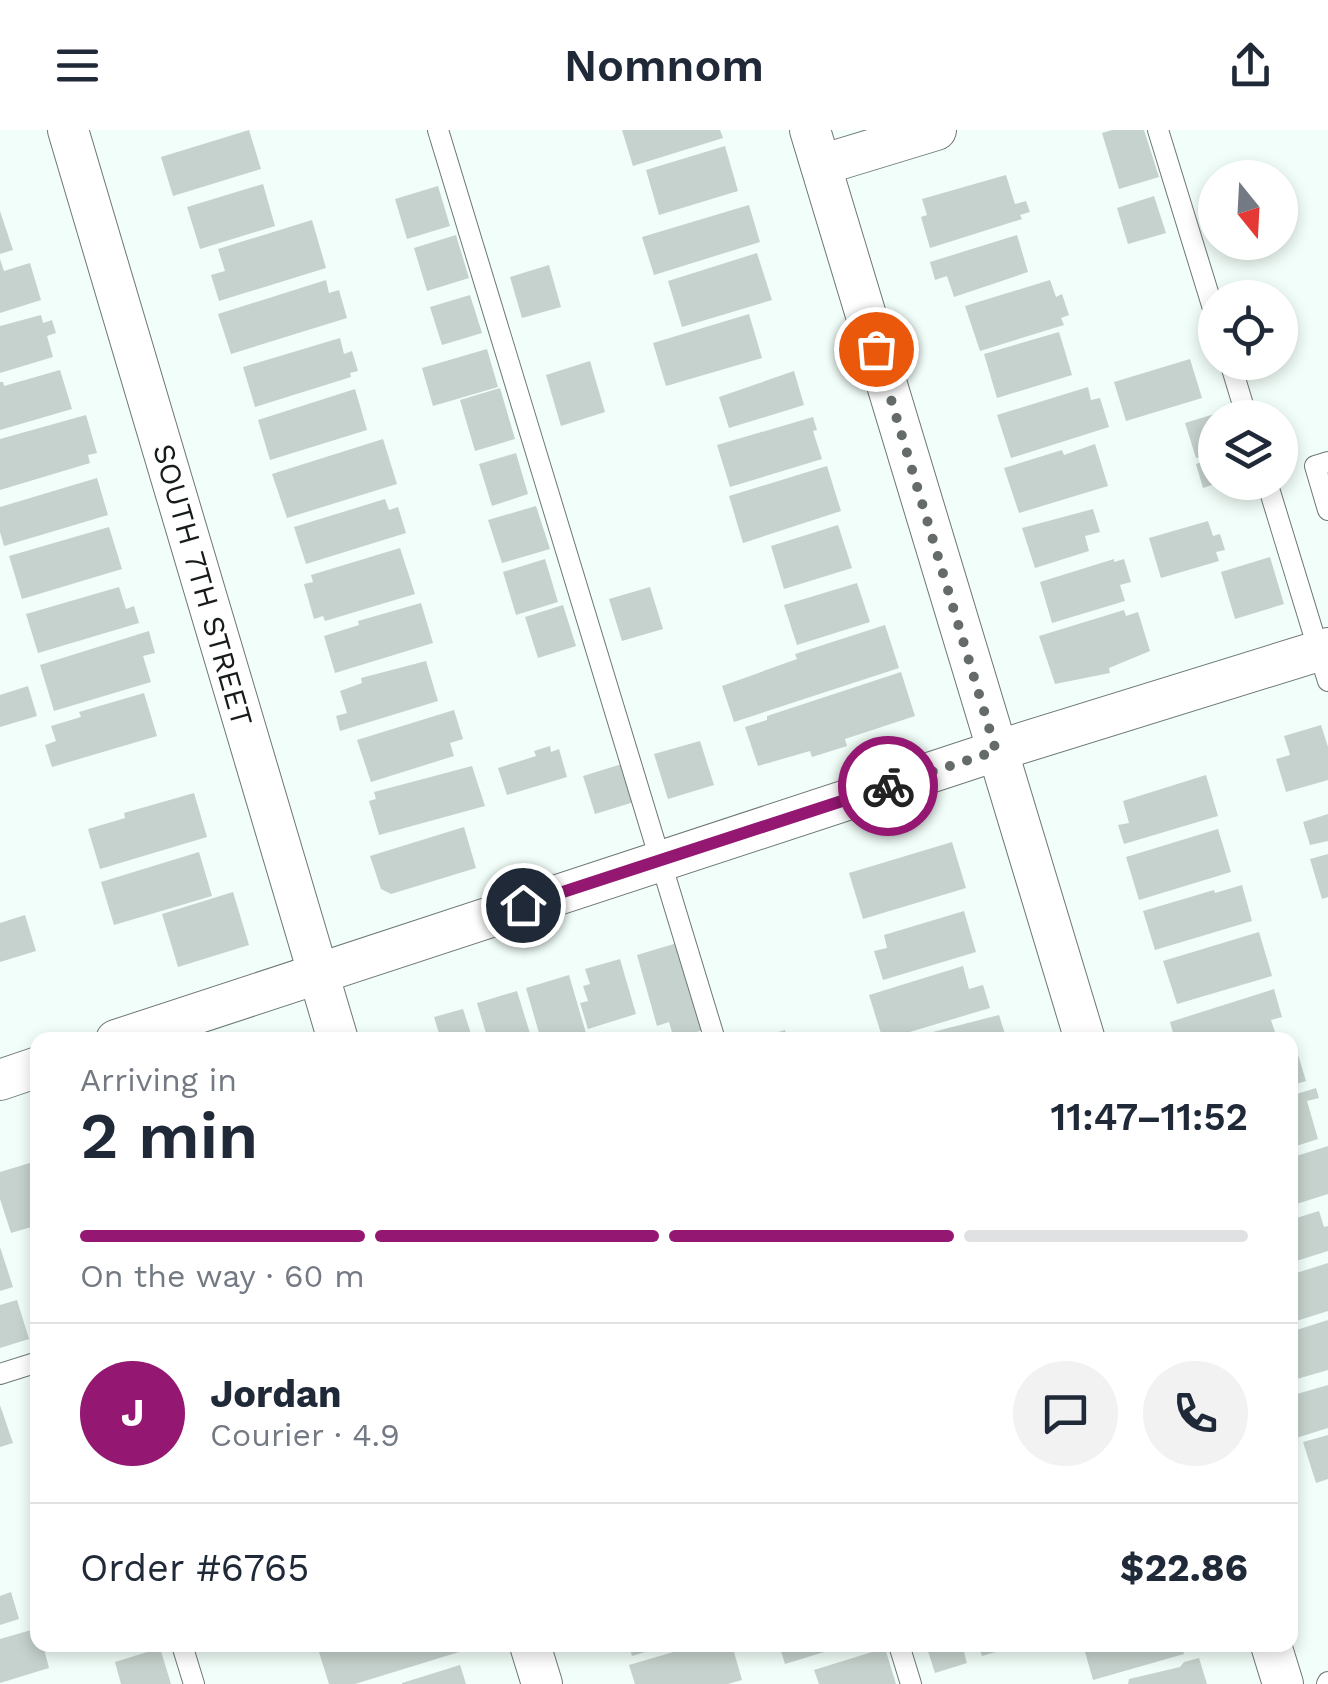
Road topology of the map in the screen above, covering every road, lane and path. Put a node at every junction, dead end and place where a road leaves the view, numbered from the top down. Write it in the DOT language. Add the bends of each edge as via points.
graph roads {
  1 [pos="68,130"];
  2 [pos="438,130"];
  3 [pos="936,130"];
  4 [pos="1158,130"];
  5 [pos="815,147"];
  6 [pos="1204,280"];
  7 [pos="1328,462"];
  8 [pos="1273,500"];
  9 [pos="1328,510"];
  10 [pos="1325,660"];
  11 [pos="996,751"];
  12 [pos="660,860"];
  13 [pos="317,972"];
  14 [pos="140,1032"];
  15 [pos="336,1032"];
  16 [pos="713,1032"];
  17 [pos="1083,1032"];
  18 [pos="30,1365"];
  19 [pos="0,1374"];
  20 [pos="184,1652"];
  21 [pos="532,1652"];
  22 [pos="901,1652"];
  23 [pos="1273,1652"];
  24 [pos="194,1684"];
  25 [pos="542,1684"];
  26 [pos="911,1684"];
  27 [pos="1283,1684"];
  1 -- 13 [label="street, SOUTH 7TH STREET"];
  2 -- 12 [label="lane"];
  3 -- 5 [label="street"];
  4 -- 6 [label="lane"];
  5 -- 11 [label="street"];
  7 -- 9 [label="lane" via="1315,466"];
  8 -- 10 [label="lane"];
  10 -- 11 [label="street"];
  11 -- 12 [label="street"];
  11 -- 17 [label="street"];
  12 -- 13 [label="street"];
  12 -- 16 [label="lane"];
  13 -- 14 [label="street"];
  13 -- 15 [label="street, SOUTH 7TH STREET"];
  18 -- 19 [label="lane"];
  20 -- 24 [label="lane"];
  21 -- 25 [label="street"];
  22 -- 26 [label="lane"];
  23 -- 27 [label="street"];
}
